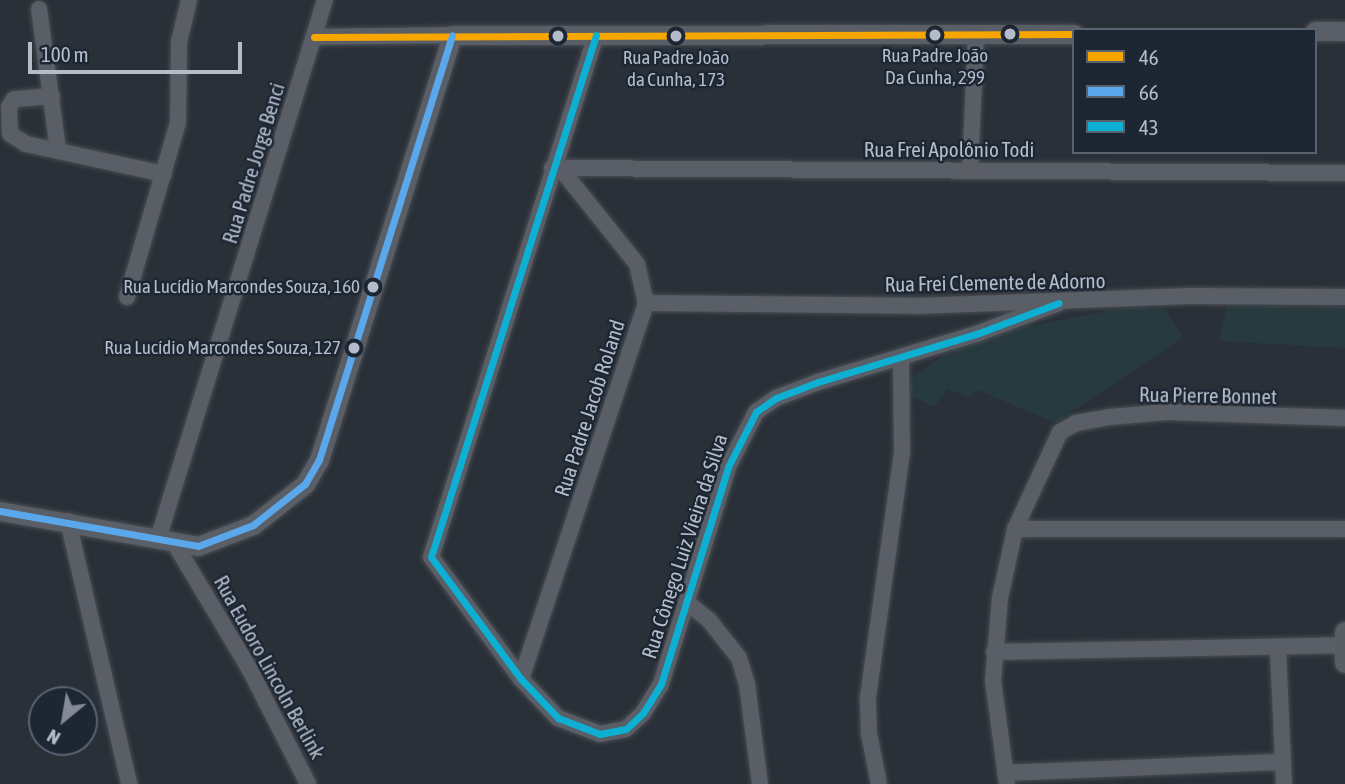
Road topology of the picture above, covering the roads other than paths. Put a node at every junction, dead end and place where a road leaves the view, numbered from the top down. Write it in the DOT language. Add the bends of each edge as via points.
graph roads {
  1 [pos="189,0"];
  2 [pos="325,0"];
  3 [pos="39,9"];
  4 [pos="1317,31"];
  5 [pos="1345,31"];
  6 [pos="1072,34"];
  7 [pos="452,35"];
  8 [pos="596,35"];
  9 [pos="976,35"];
  10 [pos="314,37"];
  11 [pos="52,96"];
  12 [pos="58,150"];
  13 [pos="556,169"];
  14 [pos="970,169"];
  15 [pos="1345,173"];
  16 [pos="164,174"];
  17 [pos="127,297"];
  18 [pos="1345,297"];
  19 [pos="646,303"];
  20 [pos="1059,303"];
  21 [pos="901,358"];
  22 [pos="1345,418"];
  23 [pos="0,510"];
  24 [pos="68,521"];
  25 [pos="1014,529"];
  26 [pos="1345,529"];
  27 [pos="167,542"];
  28 [pos="689,604"];
  29 [pos="1344,647"];
  30 [pos="1278,648"];
  31 [pos="994,652"];
  32 [pos="521,680"];
  33 [pos="1283,762"];
  34 [pos="1006,779"];
  35 [pos="129,784"];
  36 [pos="308,784"];
  37 [pos="760,784"];
  38 [pos="879,784"];
  39 [pos="1284,784"];
  1 -- 16 [label="street" via="180,42 178,123"];
  2 -- 10 [label="street, Rua Padre Jorge Benci"];
  3 -- 11 [label="street"];
  4 -- 5 [label="street"];
  6 -- 9 [label="street"];
  7 -- 8 [label="street"];
  7 -- 10 [label="street"];
  7 -- 27 [label="street" via="318,460 305,484 253,525 222,540 198,546"];
  8 -- 9 [label="street"];
  8 -- 13 [label="street"];
  9 -- 14 [label="street"];
  10 -- 27 [label="street, Rua Padre Jorge Benci"];
  11 -- 12 [label="street"];
  11 -- 12 [label="street" via="14,99 7,125 17,140"];
  12 -- 16 [label="street"];
  13 -- 14 [label="street, Rua Frei Apolônio Todi"];
  13 -- 19 [label="street, Rua Padre Jacob Roland" via="637,264"];
  13 -- 32 [label="street, Rua Cônego Luiz Vieira da Silva" via="431,557"];
  14 -- 15 [label="street, Rua Frei Apolônio Todi"];
  16 -- 17 [label="street"];
  18 -- 20 [label="street, Rua Frei Clemente de Adorno" via="1191,296"];
  19 -- 20 [label="street, Rua Frei Clemente de Adorno"];
  19 -- 32 [label="street, Rua Padre Jacob Roland"];
  20 -- 21 [label="street, Rua Cônego Luiz Vieira da Silva"];
  21 -- 28 [label="street, Rua Cônego Luiz Vieira da Silva" via="818,382 776,398 756,412 728,467"];
  21 -- 38 [label="street" via="902,453 868,697 869,734"];
  22 -- 25 [label="street, Rua Pierre Bonnet" via="1167,412 1076,423 1060,432 1051,445"];
  23 -- 24 [label="street"];
  24 -- 27 [label="street"];
  24 -- 35 [label="street"];
  25 -- 26 [label="street"];
  25 -- 31 [label="street, Rua Pierre Bonnet"];
  27 -- 36 [label="street, Rua Eudoro Lincoln Berlink" via="249,668"];
  28 -- 32 [label="street, Rua Cônego Luiz Vieira da Silva" via="661,684 643,713 626,729 600,734 580,730 558,718"];
  28 -- 37 [label="street" via="709,620 739,658 747,684"];
  29 -- 30 [label="street"];
  30 -- 31 [label="street"];
  30 -- 33 [label="street"];
  31 -- 34 [label="street, Rua Pierre Bonnet" via="996,715"];
  33 -- 34 [label="street"];
  33 -- 39 [label="street"];
}
